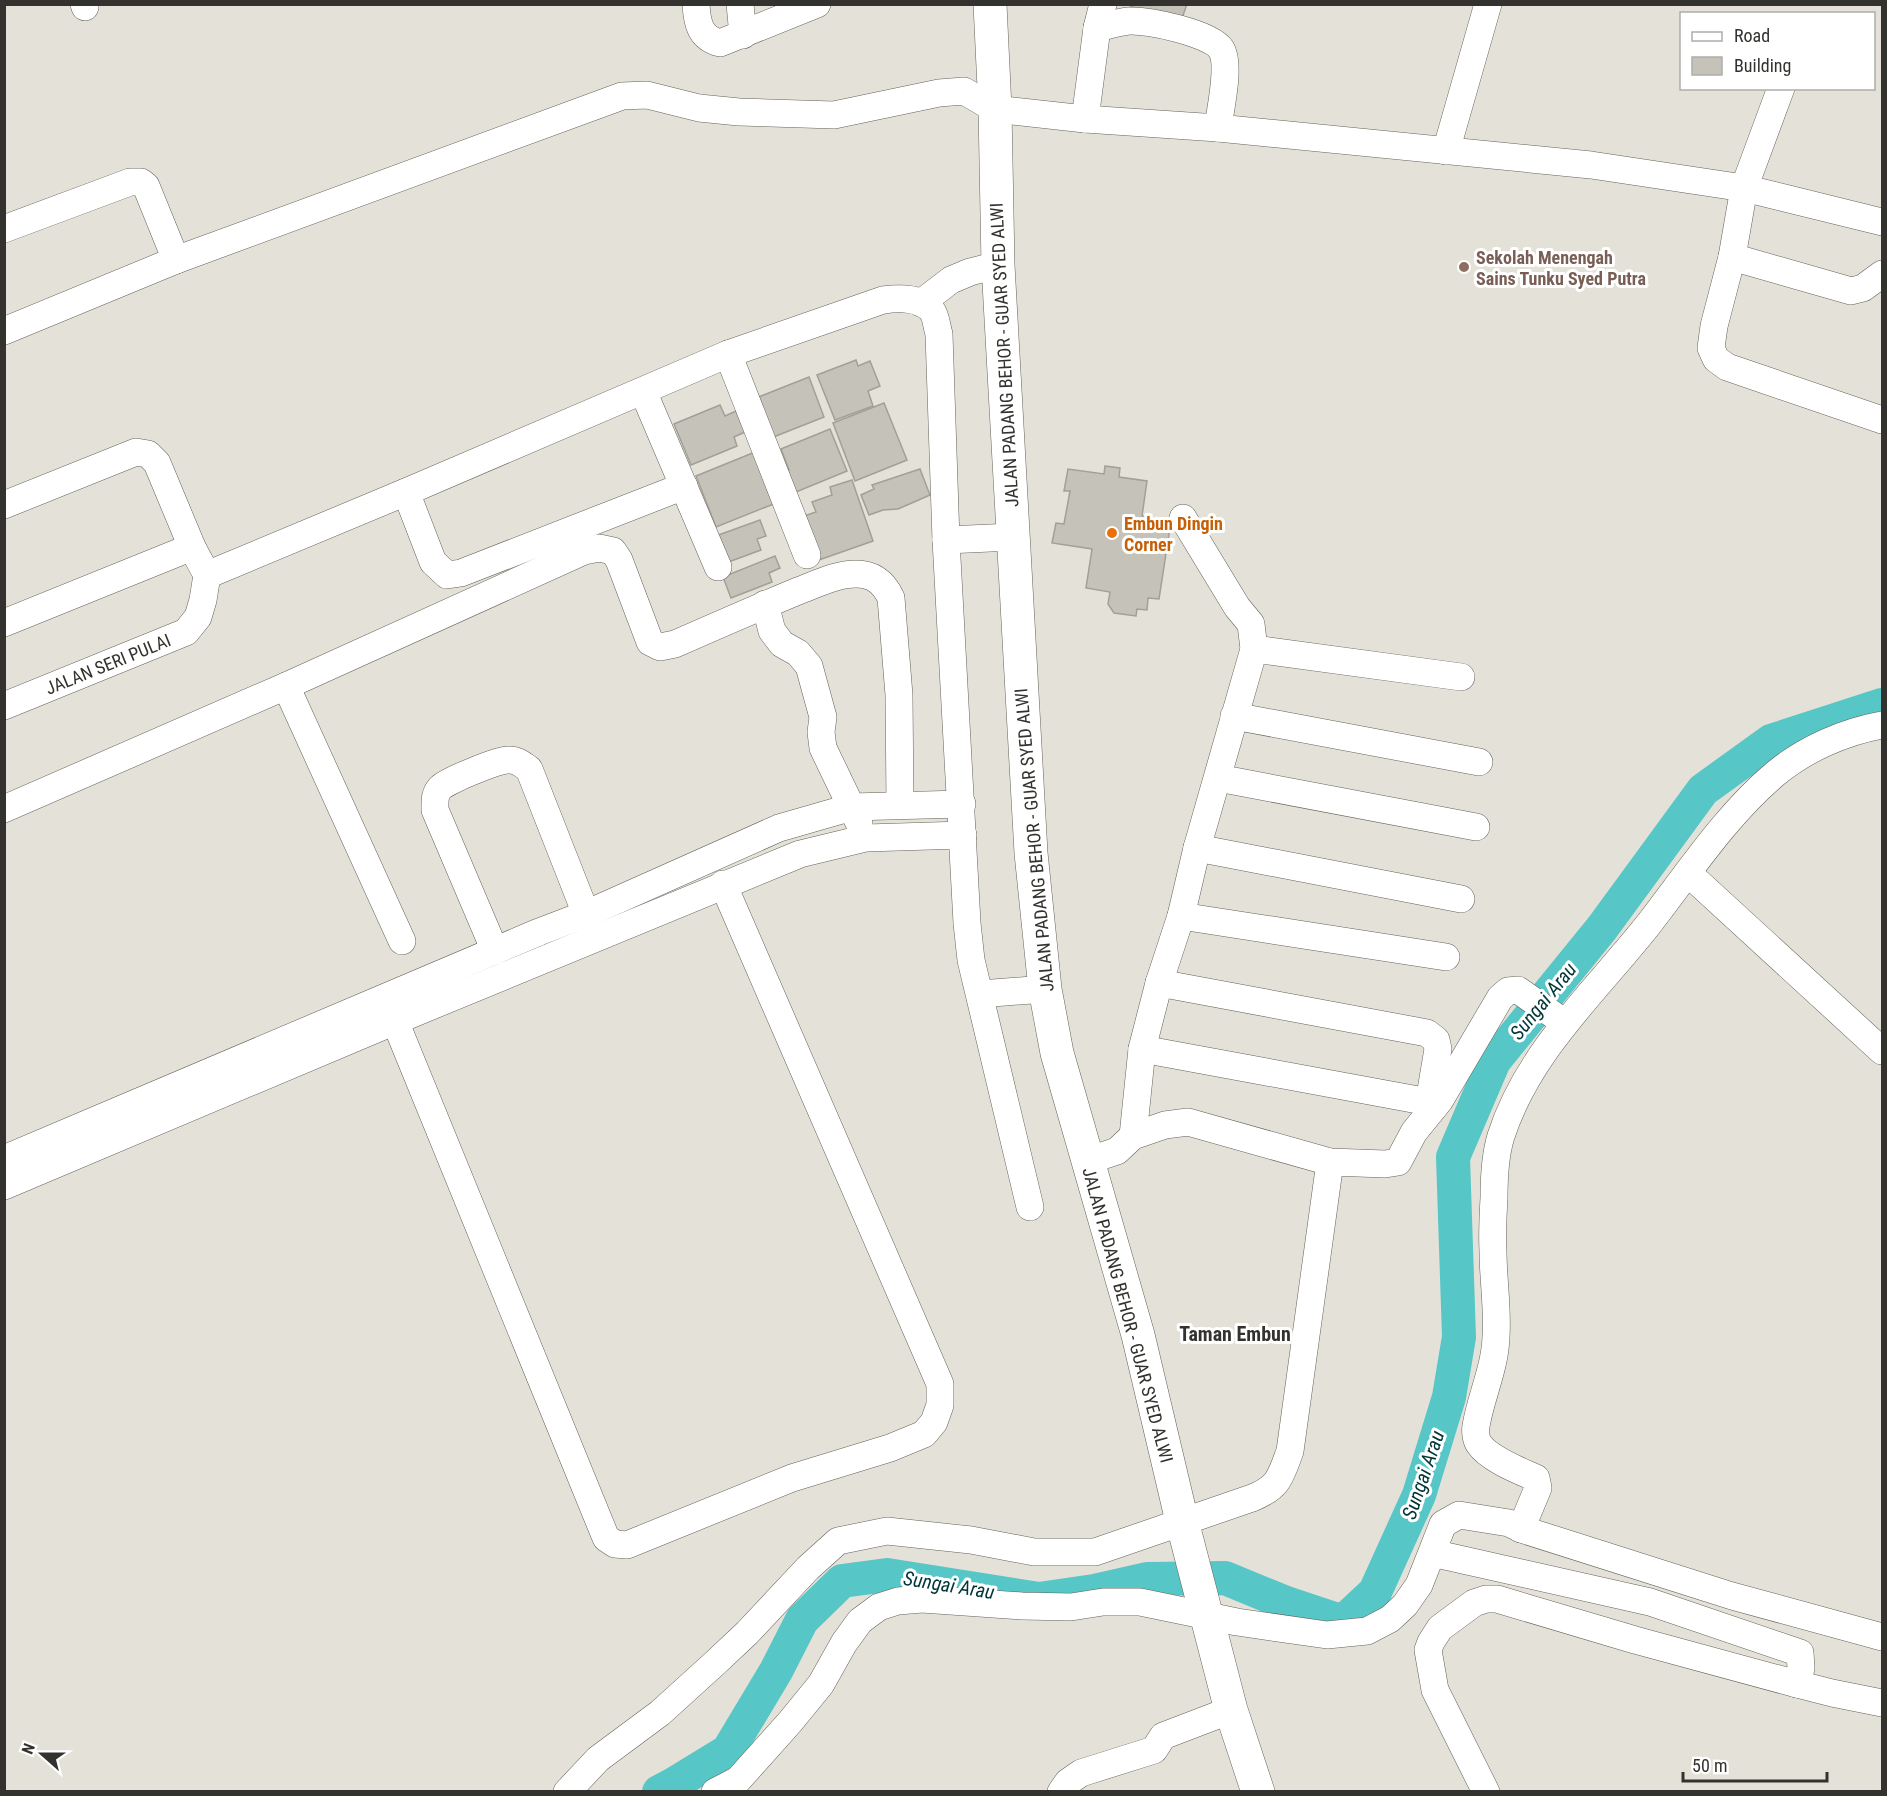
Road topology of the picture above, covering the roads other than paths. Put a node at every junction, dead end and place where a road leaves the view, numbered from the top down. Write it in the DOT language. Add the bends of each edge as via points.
graph roads {
  1 [pos="696,4"];
  2 [pos="740,4"];
  3 [pos="817,4"];
  4 [pos="990,4"];
  5 [pos="1488,4"];
  6 [pos="1100,16"];
  7 [pos="743,35"];
  8 [pos="1780,90"];
  9 [pos="995,110"];
  10 [pos="1085,119"];
  11 [pos="1218,128"];
  12 [pos="1446,151"];
  13 [pos="1744,188"];
  14 [pos="1882,222"];
  15 [pos="4,229"];
  16 [pos="1732,257"];
  17 [pos="176,260"];
  18 [pos="998,265"];
  19 [pos="1882,274"];
  20 [pos="921,303"];
  21 [pos="4,331"];
  22 [pos="728,354"];
  23 [pos="643,391"];
  24 [pos="1882,420"];
  25 [pos="684,486"];
  26 [pos="406,492"];
  27 [pos="4,505"];
  28 [pos="1183,518"];
  29 [pos="1013,537"];
  30 [pos="946,540"];
  31 [pos="192,547"];
  32 [pos="807,555"];
  33 [pos="718,567"];
  34 [pos="207,575"];
  35 [pos="765,604"];
  36 [pos="4,623"];
  37 [pos="1254,649"];
  38 [pos="1461,677"];
  39 [pos="286,686"];
  40 [pos="4,706"];
  41 [pos="1234,716"];
  42 [pos="1882,725"];
  43 [pos="1479,762"];
  44 [pos="1218,778"];
  45 [pos="962,804"];
  46 [pos="900,806"];
  47 [pos="852,807"];
  48 [pos="4,809"];
  49 [pos="1476,827"];
  50 [pos="963,835"];
  51 [pos="866,838"];
  52 [pos="1197,848"];
  53 [pos="1688,873"];
  54 [pos="723,884"];
  55 [pos="1461,899"];
  56 [pos="586,915"];
  57 [pos="1181,916"];
  58 [pos="402,941"];
  59 [pos="495,951"];
  60 [pos="1446,957"];
  61 [pos="1160,983"];
  62 [pos="1045,989"];
  63 [pos="980,994"];
  64 [pos="1561,1020"];
  65 [pos="395,1021"];
  66 [pos="1142,1049"];
  67 [pos="1882,1051"];
  68 [pos="1431,1105"];
  69 [pos="1132,1136"];
  70 [pos="4,1159"];
  71 [pos="1087,1161"];
  72 [pos="1330,1162"];
  73 [pos="4,1186"];
  74 [pos="1030,1207"];
  75 [pos="1183,1525"];
  76 [pos="1523,1526"];
  77 [pos="1432,1553"];
  78 [pos="1650,1602"];
  79 [pos="1206,1612"];
  80 [pos="1882,1637"];
  81 [pos="1635,1640"];
  82 [pos="1797,1684"];
  83 [pos="1882,1703"];
  84 [pos="1231,1710"];
  85 [pos="733,1788"];
  86 [pos="567,1791"];
  87 [pos="1061,1791"];
  88 [pos="1258,1791"];
  89 [pos="1486,1791"];
  1 -- 7 [label="street" via="697,19 710,40 720,43"];
  2 -- 7 [label="street"];
  3 -- 7 [label="street"];
  4 -- 9 [label="main road, JALAN PADANG BEHOR - GUAR SYED ALWI"];
  5 -- 12 [label="street"];
  6 -- 10 [label="street"];
  6 -- 11 [label="street" via="1155,23 1209,39 1221,50 1226,67"];
  8 -- 13 [label="street"];
  9 -- 10 [label="street"];
  9 -- 17 [label="street" via="963,91 834,115 739,112 699,108 647,95 622,96"];
  9 -- 18 [label="main road, JALAN PADANG BEHOR - GUAR SYED ALWI"];
  10 -- 11 [label="street"];
  11 -- 12 [label="street"];
  12 -- 13 [label="street" via="1591,165"];
  13 -- 14 [label="street"];
  13 -- 16 [label="street"];
  15 -- 17 [label="street" via="130,182 141,182"];
  16 -- 19 [label="street" via="1851,291 1863,288"];
  16 -- 24 [label="street" via="1713,326 1711,348 1716,359 1727,367"];
  17 -- 21 [label="street"];
  18 -- 20 [label="street" via="951,280"];
  18 -- 29 [label="main road, JALAN PADANG BEHOR - GUAR SYED ALWI"];
  20 -- 22 [label="street" via="901,298 883,300"];
  20 -- 30 [label="street" via="932,311 939,334"];
  22 -- 23 [label="street"];
  22 -- 32 [label="street"];
  23 -- 25 [label="street"];
  23 -- 26 [label="street"];
  25 -- 26 [label="street" via="461,573 447,574 433,562"];
  25 -- 33 [label="street"];
  26 -- 34 [label="street"];
  27 -- 31 [label="street" via="136,452 148,454 157,463"];
  28 -- 37 [label="street" via="1236,607 1251,624"];
  29 -- 30 [label="street"];
  29 -- 62 [label="main road, JALAN PADANG BEHOR - GUAR SYED ALWI" via="1032,853"];
  30 -- 45 [label="street"];
  31 -- 34 [label="street"];
  31 -- 36 [label="street"];
  34 -- 40 [label="street, JALAN SERI PULAI" via="198,617 186,632"];
  35 -- 39 [label="street" via="660,647 650,642 619,560 613,551 599,548 584,551"];
  35 -- 46 [label="street" via="838,576 873,577 885,586 891,598 899,695"];
  35 -- 47 [label="street" via="772,631 809,666 823,717 823,748"];
  37 -- 38 [label="street"];
  37 -- 41 [label="street"];
  39 -- 48 [label="street"];
  39 -- 58 [label="street"];
  41 -- 43 [label="street"];
  41 -- 44 [label="street"];
  42 -- 53 [label="street" via="1834,738 1776,773 1750,797"];
  44 -- 49 [label="street"];
  44 -- 52 [label="street"];
  45 -- 46 [label="street"];
  45 -- 50 [label="street"];
  46 -- 47 [label="street"];
  47 -- 51 [label="street"];
  47 -- 56 [label="street" via="779,828"];
  50 -- 51 [label="street"];
  50 -- 63 [label="street" via="967,923"];
  51 -- 54 [label="street" via="800,854"];
  52 -- 55 [label="street"];
  52 -- 57 [label="street"];
  53 -- 64 [label="street" via="1647,926"];
  53 -- 67 [label="street"];
  54 -- 65 [label="street"];
  54 -- 65 [label="street" via="940,1384 940,1405 924,1434 792,1478 627,1545 606,1538"];
  56 -- 59 [label="street"];
  56 -- 59 [label="street" via="529,769 510,759 495,762 441,786 435,795 435,810"];
  57 -- 60 [label="street"];
  57 -- 61 [label="street"];
  59 -- 70 [label="street"];
  61 -- 66 [label="street"];
  61 -- 68 [label="street" via="1427,1034 1436,1040 1438,1049"];
  62 -- 63 [label="street"];
  62 -- 71 [label="main road, JALAN PADANG BEHOR - GUAR SYED ALWI" via="1057,1053"];
  63 -- 74 [label="street"];
  64 -- 68 [label="street" via="1518,990 1508,991 1500,998 1440,1100"];
  64 -- 76 [label="street" via="1515,1100 1500,1138 1495,1172 1492,1249 1497,1337 1476,1428 1478,1443 1490,1455 1536,1478 1538,1488"];
  65 -- 73 [label="street"];
  66 -- 68 [label="street"];
  66 -- 69 [label="street"];
  68 -- 72 [label="street" via="1398,1162"];
  69 -- 71 [label="street" via="1117,1151"];
  69 -- 72 [label="street" via="1188,1122"];
  71 -- 75 [label="main road, JALAN PADANG BEHOR - GUAR SYED ALWI" via="1138,1335"];
  72 -- 75 [label="street" via="1290,1451 1281,1476 1263,1493"];
  75 -- 79 [label="main road, JALAN PADANG BEHOR - GUAR SYED ALWI"];
  75 -- 86 [label="street" via="1095,1552 1034,1552 887,1531 838,1541 714,1664 660,1713 598,1759"];
  76 -- 77 [label="street" via="1459,1515 1443,1524"];
  76 -- 80 [label="street" via="1732,1596"];
  77 -- 78 [label="street"];
  77 -- 79 [label="street" via="1419,1585 1405,1605 1390,1619 1367,1631 1327,1635"];
  78 -- 81 [label="street"];
  78 -- 82 [label="street" via="1800,1653"];
  79 -- 84 [label="main road, JALAN PADANG BEHOR - GUAR SYED ALWI"];
  79 -- 85 [label="street" via="1140,1602 1052,1607 922,1599 879,1607 860,1621 821,1684"];
  81 -- 82 [label="street"];
  81 -- 89 [label="street" via="1497,1599 1474,1603 1440,1628 1428,1650 1435,1690"];
  82 -- 83 [label="street"];
  84 -- 87 [label="street" via="1163,1736 1154,1750 1081,1773"];
  84 -- 88 [label="main road, JALAN PADANG BEHOR - GUAR SYED ALWI"];
}
